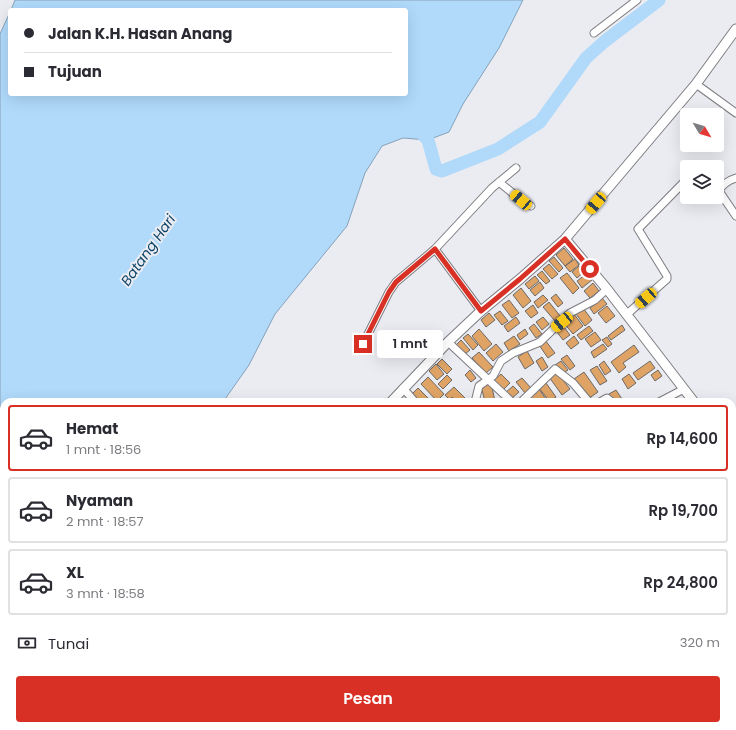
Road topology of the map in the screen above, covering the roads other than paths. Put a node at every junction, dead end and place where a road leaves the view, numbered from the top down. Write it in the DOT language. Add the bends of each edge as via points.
graph roads {
  1 [pos="637,0"];
  2 [pos="736,29"];
  3 [pos="594,33"];
  4 [pos="696,84"];
  5 [pos="736,113"];
  6 [pos="516,168"];
  7 [pos="736,178"];
  8 [pos="499,182"];
  9 [pos="680,186"];
  10 [pos="531,206"];
  11 [pos="736,216"];
  12 [pos="565,239"];
  13 [pos="435,249"];
  14 [pos="607,289"];
  15 [pos="481,311"];
  16 [pos="626,315"];
  17 [pos="448,342"];
  18 [pos="363,344"];
  19 [pos="489,379"];
  20 [pos="403,388"];
  21 [pos="684,389"];
  22 [pos="394,398"];
  23 [pos="412,398"];
  24 [pos="476,398"];
  25 [pos="508,398"];
  26 [pos="525,398"];
  27 [pos="586,398"];
  28 [pos="667,398"];
  29 [pos="691,398"];
  1 -- 3 [label="street"];
  2 -- 4 [label="main road"];
  4 -- 5 [label="street"];
  4 -- 12 [label="main road"];
  6 -- 8 [label="street"];
  7 -- 11 [label="street" via="727,182 719,191"];
  8 -- 10 [label="street"];
  8 -- 13 [label="street"];
  9 -- 16 [label="street" via="638,230 667,279"];
  12 -- 14 [label="main road"];
  12 -- 15 [label="main road"];
  13 -- 15 [label="street"];
  13 -- 18 [label="street" via="396,282"];
  14 -- 16 [label="main road"];
  14 -- 19 [label="street" via="595,300 570,313 540,342 501,361"];
  15 -- 17 [label="main road"];
  16 -- 21 [label="main road"];
  17 -- 19 [label="street"];
  17 -- 20 [label="main road"];
  19 -- 24 [label="street" via="479,386"];
  19 -- 25 [label="street"];
  20 -- 22 [label="main road"];
  20 -- 23 [label="street"];
  21 -- 28 [label="street"];
  21 -- 29 [label="main road"];
  26 -- 27 [label="street" via="555,369 573,383"];
}
